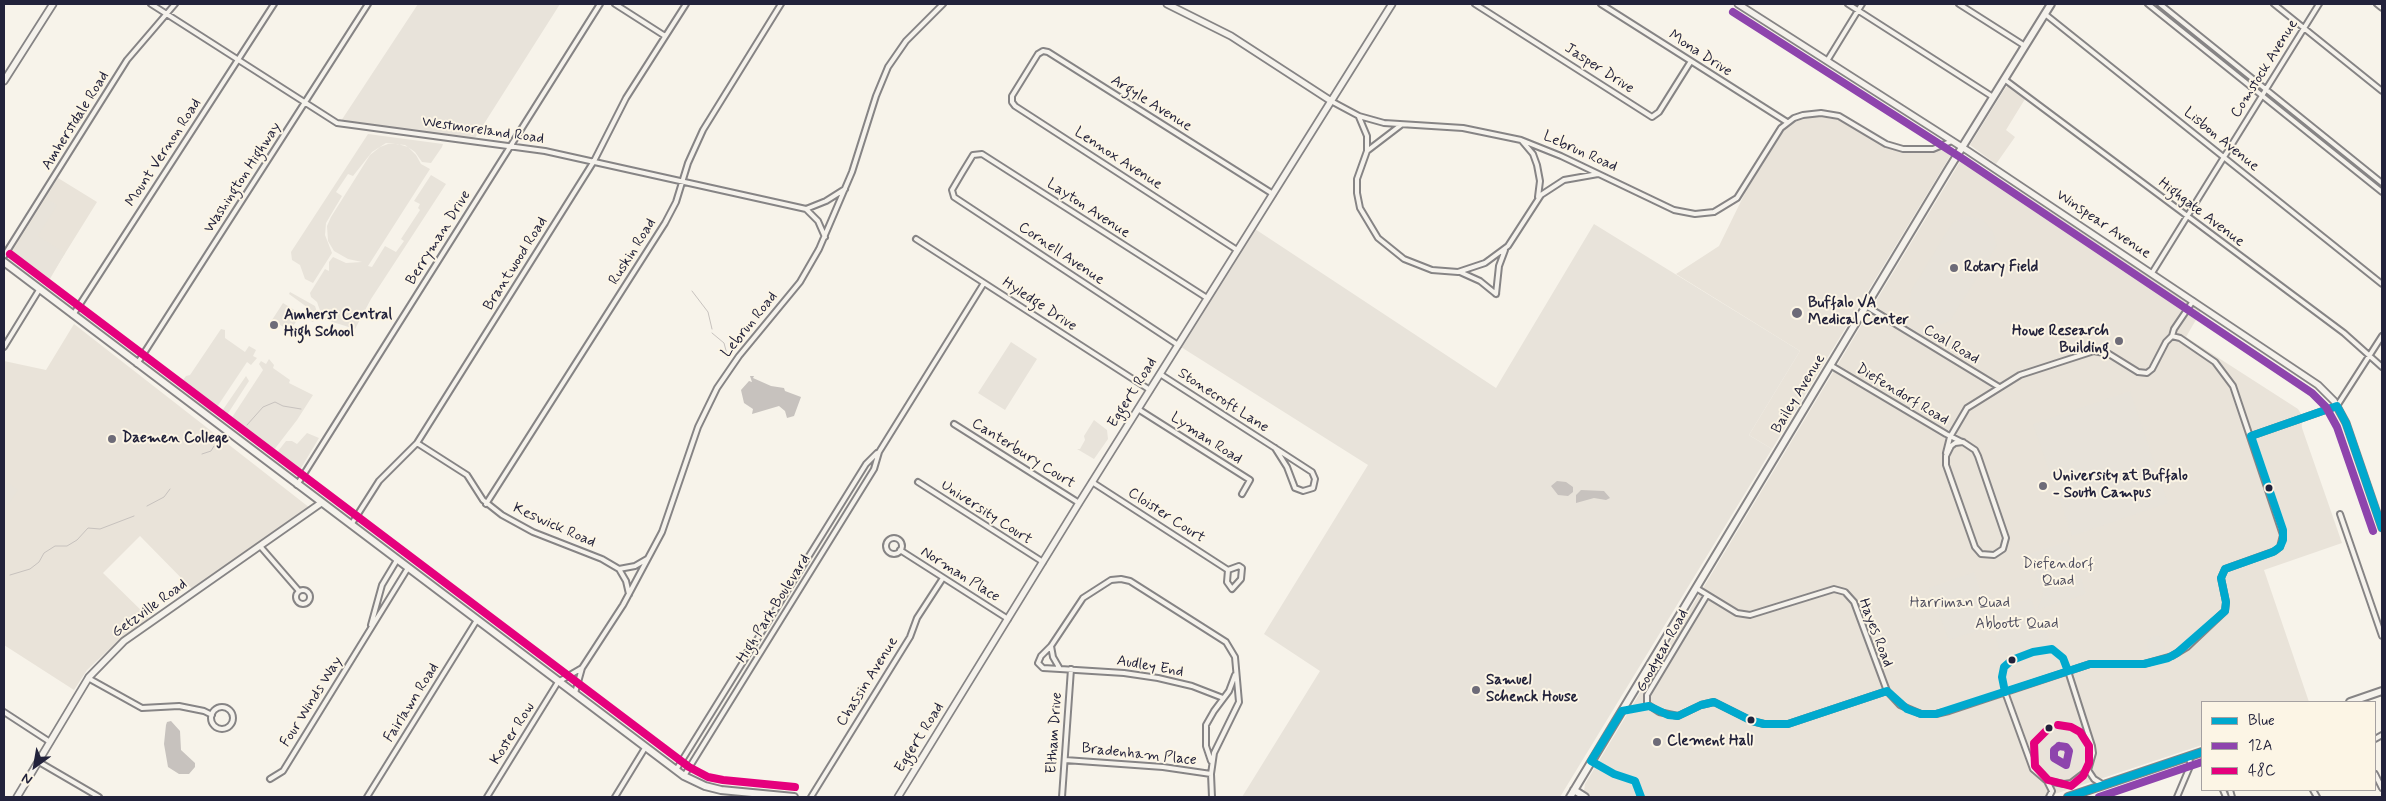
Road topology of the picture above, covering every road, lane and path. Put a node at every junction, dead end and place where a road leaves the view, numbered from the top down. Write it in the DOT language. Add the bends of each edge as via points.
graph roads {
  1 [pos="53,4"];
  2 [pos="151,4"];
  3 [pos="174,4"];
  4 [pos="274,4"];
  5 [pos="368,4"];
  6 [pos="600,4"];
  7 [pos="615,4"];
  8 [pos="686,4"];
  9 [pos="781,4"];
  10 [pos="943,4"];
  11 [pos="1168,4"];
  12 [pos="1392,4"];
  13 [pos="1475,4"];
  14 [pos="1601,4"];
  15 [pos="1738,4"];
  16 [pos="1848,4"];
  17 [pos="1862,4"];
  18 [pos="1959,4"];
  19 [pos="2051,4"];
  20 [pos="2148,4"];
  21 [pos="2160,4"];
  22 [pos="2274,4"];
  23 [pos="2319,4"];
  24 [pos="2377,4"];
  25 [pos="2382,8"];
  26 [pos="1858,10"];
  27 [pos="165,13"];
  28 [pos="2045,14"];
  29 [pos="2177,18"];
  30 [pos="2173,24"];
  31 [pos="2304,28"];
  32 [pos="665,36"];
  33 [pos="2025,46"];
  34 [pos="238,59"];
  35 [pos="1691,61"];
  36 [pos="1827,61"];
  37 [pos="1024,76"];
  38 [pos="2004,79"];
  39 [pos="4,81"];
  40 [pos="2266,90"];
  41 [pos="2382,91"];
  42 [pos="2262,96"];
  43 [pos="1994,97"];
  44 [pos="305,102"];
  45 [pos="1331,102"];
  46 [pos="1358,116"];
  47 [pos="1787,122"];
  48 [pos="1401,125"];
  49 [pos="1521,140"];
  50 [pos="1952,141"];
  51 [pos="510,147"];
  52 [pos="1962,147"];
  53 [pos="1367,151"];
  54 [pos="2224,157"];
  55 [pos="594,161"];
  56 [pos="2355,162"];
  57 [pos="2351,167"];
  58 [pos="962,172"];
  59 [pos="1599,174"];
  60 [pos="682,181"];
  61 [pos="2382,183"];
  62 [pos="845,189"];
  63 [pos="2382,192"];
  64 [pos="1272,194"];
  65 [pos="1537,199"];
  66 [pos="806,209"];
  67 [pos="2187,216"];
  68 [pos="826,237"];
  69 [pos="916,238"];
  70 [pos="1506,248"];
  71 [pos="1237,250"];
  72 [pos="4,256"];
  73 [pos="4,262"];
  74 [pos="1458,272"];
  75 [pos="2152,273"];
  76 [pos="984,282"];
  77 [pos="2382,284"];
  78 [pos="39,290"];
  79 [pos="1207,298"];
  80 [pos="2193,300"];
  81 [pos="1866,306"];
  82 [pos="73,315"];
  83 [pos="2172,336"];
  84 [pos="2382,336"];
  85 [pos="1178,345"];
  86 [pos="4,347"];
  87 [pos="2370,355"];
  88 [pos="137,364"];
  89 [pos="1830,365"];
  90 [pos="2382,367"];
  91 [pos="1160,374"];
  92 [pos="1998,387"];
  93 [pos="1150,390"];
  94 [pos="2337,406"];
  95 [pos="1138,409"];
  96 [pos="954,424"];
  97 [pos="1950,436"];
  98 [pos="2252,436"];
  99 [pos="1963,442"];
  100 [pos="417,443"];
  101 [pos="1275,448"];
  102 [pos="879,452"];
  103 [pos="1946,453"];
  104 [pos="918,482"];
  105 [pos="1092,482"];
  106 [pos="298,485"];
  107 [pos="1242,494"];
  108 [pos="321,503"];
  109 [pos="1079,503"];
  110 [pos="486,504"];
  111 [pos="2378,507"];
  112 [pos="2340,514"];
  113 [pos="351,525"];
  114 [pos="2382,528"];
  115 [pos="260,546"];
  116 [pos="900,550"];
  117 [pos="649,557"];
  118 [pos="397,560"];
  119 [pos="1043,562"];
  120 [pos="408,568"];
  121 [pos="619,569"];
  122 [pos="1228,570"];
  123 [pos="943,578"];
  124 [pos="1696,588"];
  125 [pos="299,591"];
  126 [pos="629,595"];
  127 [pos="1707,595"];
  128 [pos="780,602"];
  129 [pos="788,607"];
  130 [pos="1008,619"];
  131 [pos="477,620"];
  132 [pos="369,632"];
  133 [pos="2382,636"];
  134 [pos="1051,646"];
  135 [pos="582,668"];
  136 [pos="1060,669"];
  137 [pos="1071,670"];
  138 [pos="2068,671"];
  139 [pos="1235,673"];
  140 [pos="88,678"];
  141 [pos="558,682"];
  142 [pos="1886,691"];
  143 [pos="2382,691"];
  144 [pos="2005,692"];
  145 [pos="574,694"];
  146 [pos="1223,698"];
  147 [pos="2353,701"];
  148 [pos="4,712"];
  149 [pos="212,715"];
  150 [pos="707,720"];
  151 [pos="715,726"];
  152 [pos="50,742"];
  153 [pos="645,748"];
  154 [pos="2201,752"];
  155 [pos="2188,757"];
  156 [pos="1065,760"];
  157 [pos="38,762"];
  158 [pos="1212,763"];
  159 [pos="2088,770"];
  160 [pos="676,771"];
  161 [pos="1211,774"];
  162 [pos="684,776"];
  163 [pos="2376,776"];
  164 [pos="270,779"];
  165 [pos="2047,781"];
  166 [pos="2071,783"];
  167 [pos="2104,785"];
  168 [pos="2382,788"];
  169 [pos="1574,790"];
  170 [pos="2076,794"];
  171 [pos="755,796"];
  172 [pos="17,797"];
  173 [pos="99,797"];
  174 [pos="367,797"];
  175 [pos="486,797"];
  176 [pos="615,797"];
  177 [pos="794,797"];
  178 [pos="811,797"];
  179 [pos="898,797"];
  180 [pos="1062,797"];
  181 [pos="1212,797"];
  182 [pos="1570,797"];
  183 [pos="1585,797"];
  184 [pos="2049,797"];
  185 [pos="2068,797"];
  186 [pos="2177,797"];
  1 -- 39 [label="street"];
  2 -- 27 [label="street, Westmoreland Road"];
  3 -- 27 [label="street, Amherstdale Road"];
  4 -- 34 [label="street, Mount Vernon Road"];
  5 -- 44 [label="street, Washington Highway"];
  6 -- 51 [label="street, Berryman Drive"];
  7 -- 32 [label="street"];
  8 -- 32 [label="street, Brantwood Road"];
  9 -- 60 [label="street, Ruskin Road" via="703,130"];
  10 -- 62 [label="street, Lebrun Road" via="902,46 888,67"];
  11 -- 45 [label="street, Lebrun Road" via="1231,36"];
  12 -- 45 [label="street, Eggert Road"];
  13 -- 35 [label="street, Jasper Drive" via="1652,117 1659,112"];
  14 -- 35 [label="street, Mona Drive"];
  15 -- 36 [label="street, Winspear Avenue"];
  16 -- 26 [label="street"];
  17 -- 26 [label="street"];
  18 -- 33 [label="street"];
  19 -- 28 [label="main road, Bailey Avenue"];
  20 -- 30 [label="street"];
  21 -- 29 [label="street"];
  22 -- 31 [label="street"];
  23 -- 31 [label="street, Comstock Avenue"];
  24 -- 25 [label="street"];
  26 -- 36 [label="street"];
  26 -- 43 [label="street"];
  27 -- 34 [label="street, Westmoreland Road"];
  27 -- 72 [label="street, Amherstdale Road" via="127,60"];
  28 -- 33 [label="main road, Bailey Avenue"];
  28 -- 54 [label="street, Lisbon Avenue"];
  29 -- 30 [label="street"];
  29 -- 40 [label="street"];
  30 -- 42 [label="street"];
  31 -- 40 [label="street, Comstock Avenue"];
  31 -- 41 [label="street"];
  32 -- 55 [label="street, Brantwood Road" via="626,98"];
  33 -- 38 [label="main road, Bailey Avenue"];
  34 -- 44 [label="street, Westmoreland Road"];
  34 -- 82 [label="street, Mount Vernon Road"];
  35 -- 47 [label="street, Mona Drive"];
  36 -- 50 [label="street, Winspear Avenue"];
  37 -- 64 [label="street, Argyle Avenue" via="1038,54 1048,52"];
  37 -- 71 [label="street, Lennox Avenue" via="1012,96 1015,106"];
  38 -- 43 [label="main road, Bailey Avenue"];
  38 -- 67 [label="street, Highgate Avenue"];
  40 -- 42 [label="street, Comstock Avenue"];
  40 -- 56 [label="street"];
  42 -- 54 [label="street, Comstock Avenue"];
  42 -- 57 [label="street"];
  43 -- 52 [label="main road, Bailey Avenue"];
  44 -- 51 [label="street, Westmoreland Road" via="337,122"];
  44 -- 88 [label="street, Washington Highway"];
  45 -- 46 [label="street, Lebrun Road"];
  45 -- 64 [label="street, Eggert Road"];
  46 -- 48 [label="street, Lebrun Road"];
  46 -- 53 [label="street" via="1366,129"];
  47 -- 50 [label="street" via="1808,114 1829,114 1848,121 1886,144 1910,150 1941,147"];
  47 -- 59 [label="street, Lebrun Road" via="1737,198 1710,213 1674,210"];
  48 -- 49 [label="street, Lebrun Road" via="1464,128"];
  48 -- 53 [label="street"];
  49 -- 59 [label="street, Lebrun Road"];
  49 -- 65 [label="street" via="1537,164 1540,180"];
  50 -- 52 [label="street, Winspear Avenue"];
  51 -- 55 [label="street, Westmoreland Road"];
  51 -- 106 [label="street, Berryman Drive"];
  52 -- 75 [label="street, Winspear Avenue"];
  52 -- 81 [label="main road, Bailey Avenue"];
  53 -- 74 [label="street" via="1357,178 1356,193 1360,208 1378,238 1394,252 1419,266"];
  54 -- 67 [label="street, Comstock Avenue"];
  54 -- 77 [label="street, Lisbon Avenue"];
  55 -- 60 [label="street, Westmoreland Road"];
  55 -- 100 [label="street, Brantwood Road"];
  56 -- 57 [label="street"];
  56 -- 61 [label="street"];
  57 -- 63 [label="street"];
  58 -- 79 [label="street, Layton Avenue" via="973,156 982,154"];
  58 -- 85 [label="street, Cornell Avenue" via="952,190 954,197"];
  59 -- 65 [label="street" via="1564,180"];
  60 -- 66 [label="street, Westmoreland Road"];
  60 -- 110 [label="street, Ruskin Road" via="665,223"];
  62 -- 66 [label="street"];
  62 -- 68 [label="street, Lebrun Road"];
  64 -- 71 [label="street, Eggert Road"];
  65 -- 70 [label="street"];
  66 -- 68 [label="street" via="818,221"];
  67 -- 75 [label="street, Comstock Avenue"];
  67 -- 87 [label="street, Highgate Avenue"];
  68 -- 117 [label="street, Lebrun Road" via="800,282 739,356 712,397"];
  69 -- 76 [label="street, Hyledge Drive"];
  70 -- 74 [label="street" via="1485,263"];
  70 -- 74 [label="street" via="1496,294 1480,281"];
  71 -- 79 [label="street, Eggert Road"];
  73 -- 78 [label="main road"];
  75 -- 80 [label="street, Winspear Avenue"];
  76 -- 93 [label="street, Hyledge Drive"];
  76 -- 102 [label="street, High Park Boulevard"];
  78 -- 82 [label="main road"];
  78 -- 86 [label="street"];
  79 -- 85 [label="street, Eggert Road"];
  80 -- 83 [label="street"];
  80 -- 94 [label="street, Winspear Avenue" via="2309,378"];
  81 -- 89 [label="main road, Bailey Avenue"];
  81 -- 92 [label="street, Coal Road"];
  82 -- 88 [label="main road"];
  83 -- 92 [label="street" via="2147,373 2138,372 2110,354 2094,351 2028,372"];
  83 -- 98 [label="street, Hayes Road" via="2209,358 2224,372 2236,392"];
  84 -- 87 [label="street"];
  85 -- 91 [label="street, Eggert Road"];
  87 -- 90 [label="street, Highgate Avenue"];
  87 -- 94 [label="street"];
  88 -- 106 [label="main road"];
  89 -- 97 [label="street, Diefendorf Road"];
  89 -- 124 [label="main road, Bailey Avenue"];
  91 -- 93 [label="street, Eggert Road"];
  91 -- 101 [label="street, Stonecroft Lane"];
  92 -- 97 [label="street" via="1968,408"];
  93 -- 95 [label="street, Eggert Road"];
  94 -- 98 [label="street"];
  94 -- 111 [label="street, Winspear Avenue"];
  95 -- 105 [label="street, Eggert Road"];
  95 -- 107 [label="street, Lyman Road" via="1250,480"];
  96 -- 109 [label="street, Canterbury Court"];
  97 -- 99 [label="street, Diefendorf Road"];
  97 -- 103 [label="street"];
  98 -- 138 [label="street, Hayes Road" via="2283,530 2280,547 2225,569 2221,578 2225,611 2177,653 2144,664 2100,662"];
  99 -- 103 [label="street" via="1955,443"];
  99 -- 103 [label="street" via="1978,456 2006,538 2006,544 1997,554 1986,555 1975,547 1946,465"];
  100 -- 110 [label="street, Keswick Road" via="467,475"];
  100 -- 113 [label="street, Brantwood Road" via="379,481"];
  101 -- 101 [label="street, Stonecroft Lane" via="1295,488 1304,491 1313,488 1314,474"];
  102 -- 128 [label="street, High Park Boulevard" via="866,464"];
  102 -- 129 [label="street, High Park Boulevard" via="874,469"];
  104 -- 119 [label="street, University Court"];
  105 -- 109 [label="street, Eggert Road"];
  105 -- 122 [label="street, Cloister Court"];
  106 -- 108 [label="main road"];
  108 -- 113 [label="main road"];
  108 -- 115 [label="street, Getzville Road"];
  109 -- 119 [label="street, Eggert Road"];
  110 -- 121 [label="street, Keswick Road" via="518,525"];
  111 -- 114 [label="street, Winspear Avenue"];
  112 -- 133 [label="street"];
  113 -- 118 [label="main road"];
  115 -- 125 [label="street"];
  115 -- 140 [label="street, Getzville Road" via="124,641"];
  116 -- 116 [label="street, Norman Place" via="902,544 898,539 892,538 887,542 889,553 895,554"];
  116 -- 123 [label="street, Norman Place"];
  117 -- 121 [label="street" via="635,566"];
  117 -- 126 [label="street, Lebrun Road"];
  118 -- 120 [label="main road"];
  118 -- 132 [label="street, Four Winds Way" via="382,586"];
  119 -- 130 [label="street, Eggert Road"];
  120 -- 131 [label="main road"];
  120 -- 132 [label="street, Four Winds Way"];
  121 -- 126 [label="street"];
  122 -- 122 [label="street, Cloister Court" via="1227,582 1232,589 1241,579 1242,568 1234,566"];
  123 -- 130 [label="street, Norman Place"];
  123 -- 178 [label="street, Chassin Avenue"];
  124 -- 127 [label="street"];
  124 -- 169 [label="main road, Bailey Avenue"];
  126 -- 135 [label="street, Lebrun Road"];
  127 -- 142 [label="street, Hayes Road" via="1737,613 1750,615 1834,588 1845,592 1854,602"];
  127 -- 142 [label="street, Goodyear Road" via="1647,695 1647,704 1659,712 1678,716 1714,702 1752,721 1788,724"];
  128 -- 129 [label="street"];
  128 -- 150 [label="street, High Park Boulevard"];
  129 -- 151 [label="street, High Park Boulevard"];
  130 -- 179 [label="street, Eggert Road"];
  131 -- 141 [label="main road"];
  131 -- 174 [label="street, Fairlawn Road"];
  132 -- 164 [label="street, Four Winds Way" via="283,771"];
  134 -- 136 [label="street"];
  134 -- 136 [label="street, Audley End" via="1040,656 1038,663 1043,668"];
  134 -- 139 [label="street" via="1082,598 1112,580 1125,580 1226,642 1235,657"];
  135 -- 141 [label="street, Lebrun Road"];
  135 -- 145 [label="street, Lebrun Road"];
  136 -- 137 [label="street, Audley End"];
  137 -- 146 [label="street, Audley End" via="1124,672 1158,678"];
  137 -- 156 [label="street, Eltham Drive"];
  138 -- 144 [label="street, Hayes Road"];
  138 -- 159 [label="street" via="2092,746"];
  139 -- 146 [label="street"];
  139 -- 158 [label="street" via="1238,707 1219,740"];
  140 -- 149 [label="street" via="142,708 179,706"];
  140 -- 152 [label="street, Getzville Road"];
  141 -- 145 [label="main road"];
  141 -- 175 [label="street, Koster Row"];
  142 -- 144 [label="street, Hayes Road" via="1907,709 1928,714 1949,711"];
  143 -- 147 [label="main road"];
  144 -- 165 [label="street" via="2031,764"];
  145 -- 153 [label="main road"];
  146 -- 158 [label="street" via="1206,725 1206,746"];
  148 -- 152 [label="street"];
  149 -- 149 [label="street" via="212,723 221,729 228,728 233,722 233,715 226,708 218,708"];
  150 -- 151 [label="street"];
  150 -- 160 [label="street, High Park Boulevard"];
  151 -- 162 [label="street, High Park Boulevard"];
  152 -- 157 [label="street, Getzville Road"];
  153 -- 160 [label="main road"];
  153 -- 176 [label="street"];
  154 -- 155 [label="main road"];
  155 -- 167 [label="main road"];
  155 -- 186 [label="street" via="2190,764"];
  156 -- 161 [label="street, Bradenham Place"];
  156 -- 180 [label="street, Eltham Drive"];
  157 -- 172 [label="street, Getzville Road"];
  157 -- 173 [label="street"];
  158 -- 161 [label="street"];
  159 -- 166 [label="street"];
  159 -- 167 [label="street"];
  160 -- 162 [label="main road"];
  161 -- 181 [label="street"];
  162 -- 171 [label="main road" via="705,786"];
  163 -- 168 [label="street"];
  165 -- 166 [label="street"];
  165 -- 184 [label="street" via="2051,788"];
  166 -- 170 [label="street"];
  167 -- 170 [label="main road"];
  169 -- 182 [label="main road, Bailey Avenue"];
  169 -- 183 [label="main road"];
  170 -- 185 [label="main road"];
  171 -- 177 [label="main road"];
}
